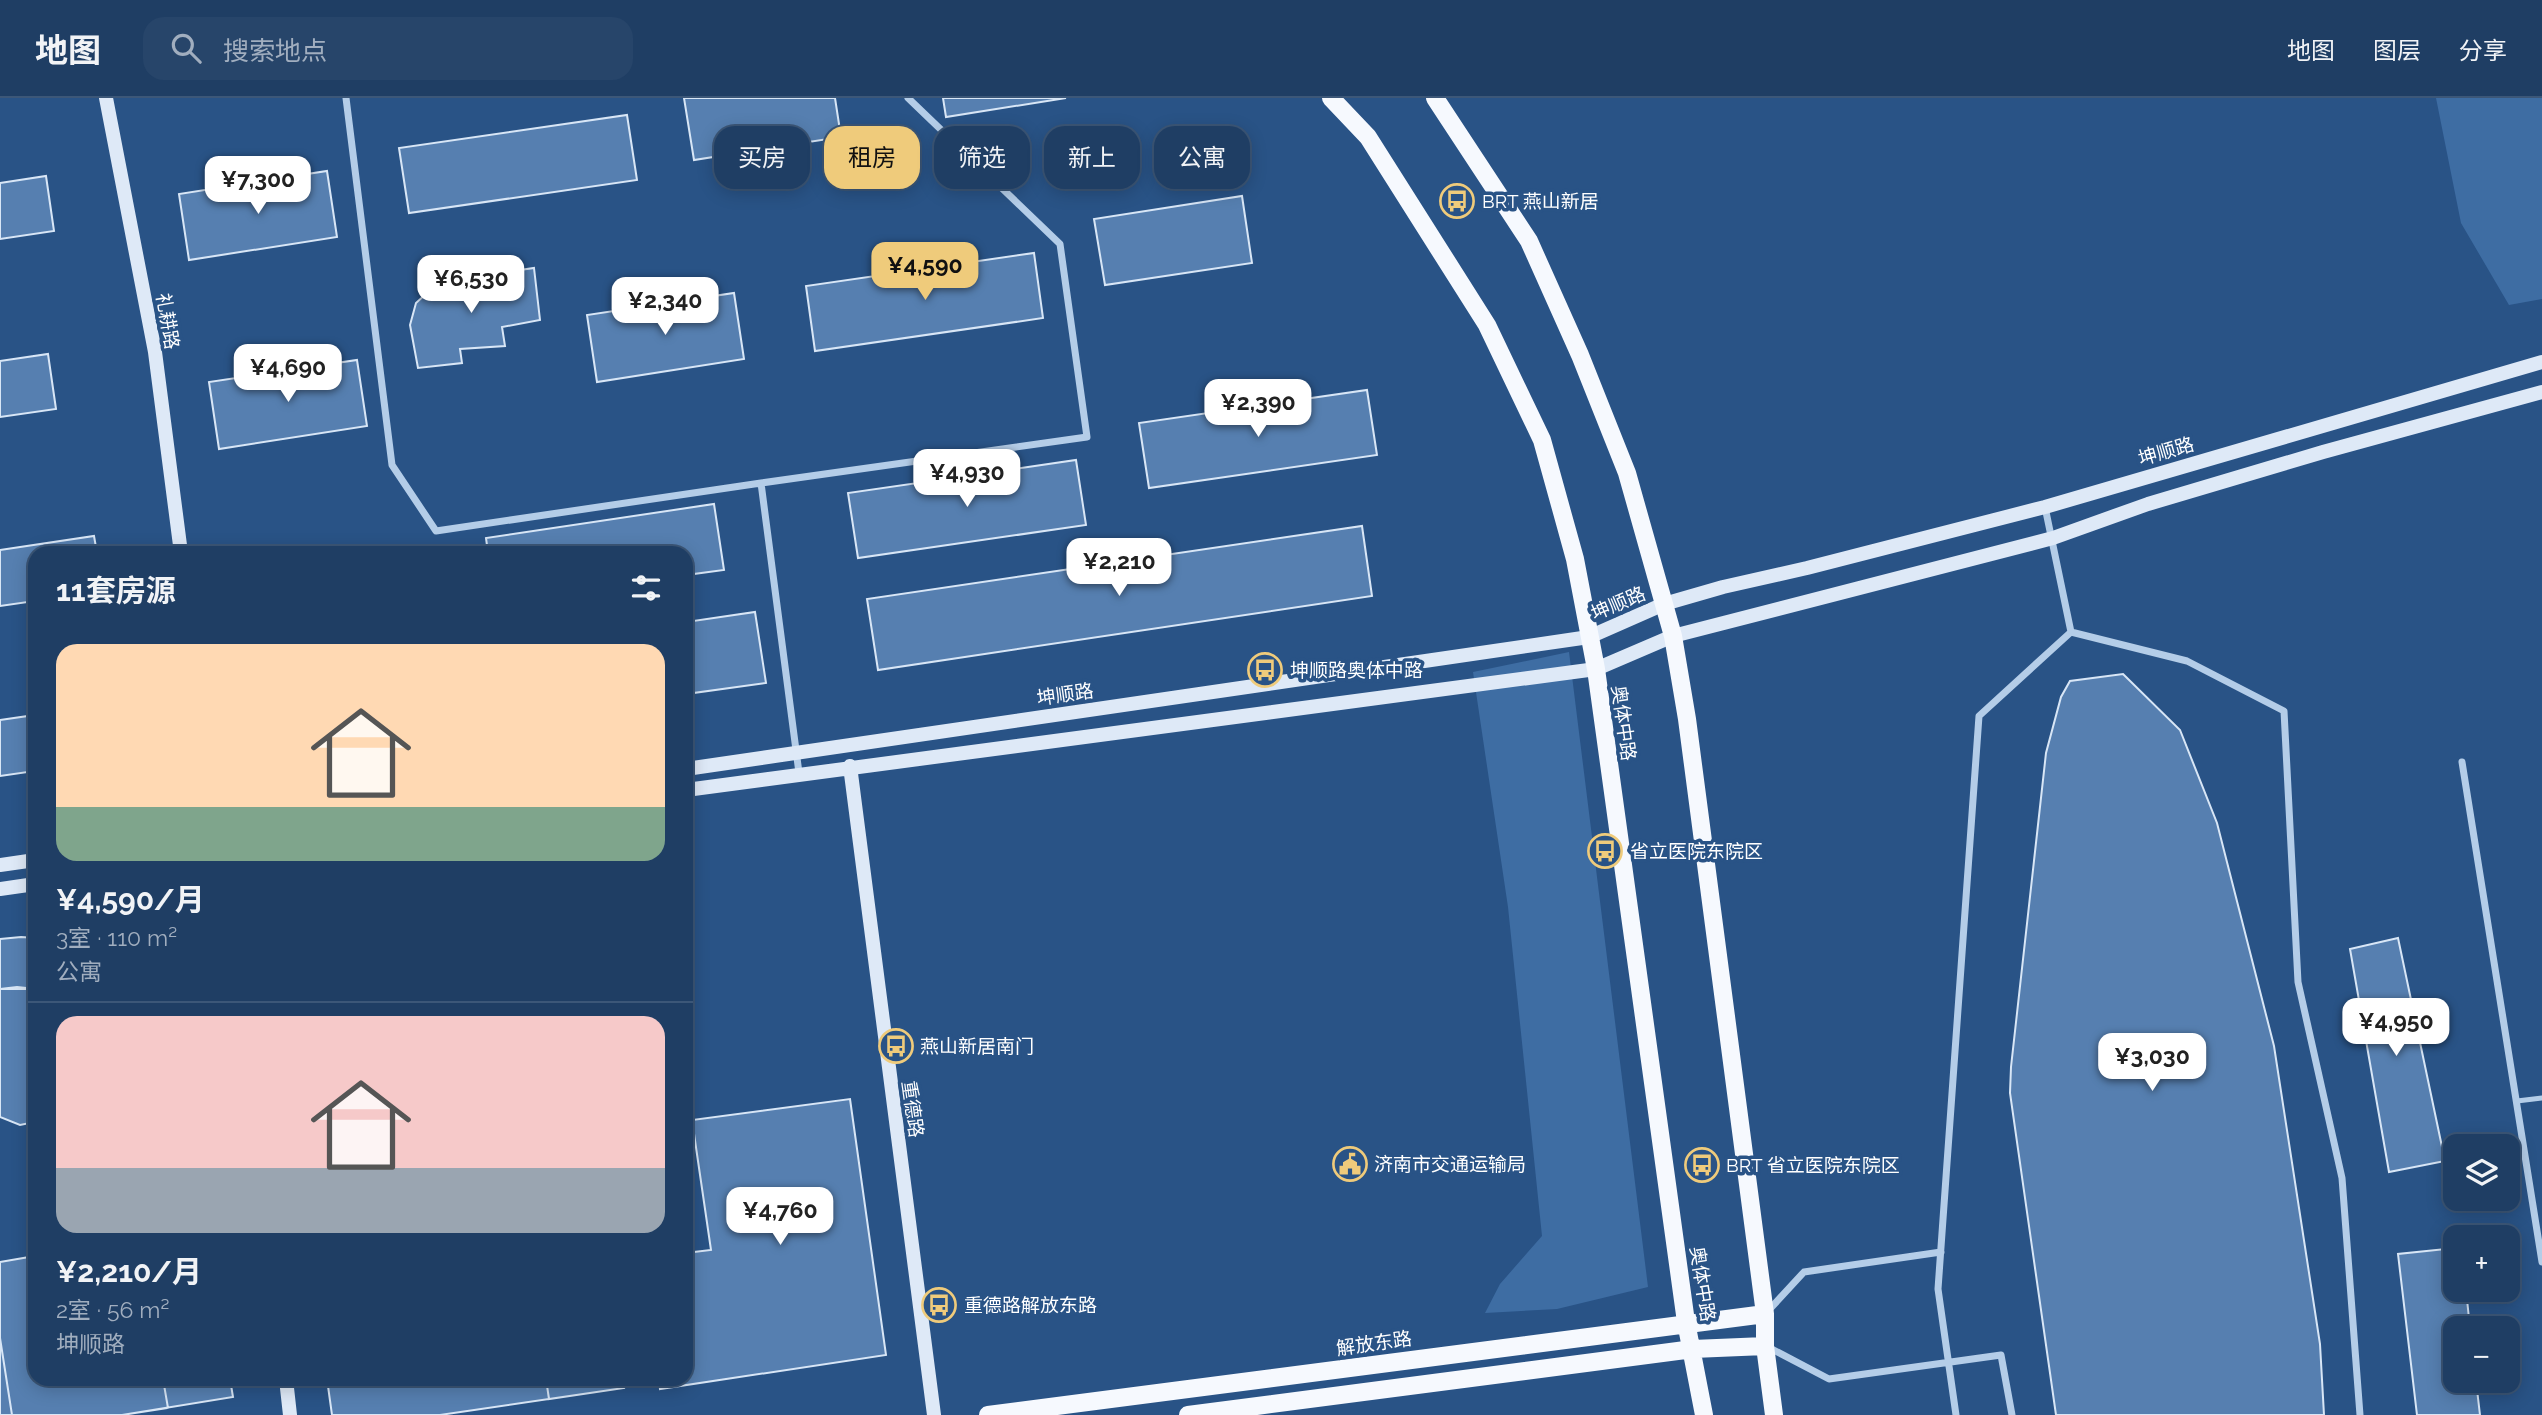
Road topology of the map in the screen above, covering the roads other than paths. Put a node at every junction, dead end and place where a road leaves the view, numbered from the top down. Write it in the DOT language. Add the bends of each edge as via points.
graph roads {
  1 [pos="106,98"];
  2 [pos="346,98"];
  3 [pos="908,98"];
  4 [pos="1331,98"];
  5 [pos="1435,98"];
  6 [pos="2542,362"];
  7 [pos="2542,392"];
  8 [pos="761,483"];
  9 [pos="2045,507"];
  10 [pos="2053,538"];
  11 [pos="180,546"];
  12 [pos="1664,604"];
  13 [pos="2071,632"];
  14 [pos="1590,636"];
  15 [pos="1673,636"];
  16 [pos="1596,669"];
  17 [pos="797,753"];
  18 [pos="2462,762"];
  19 [pos="850,766"];
  20 [pos="693,768"];
  21 [pos="799,773"];
  22 [pos="693,789"];
  23 [pos="28,861"];
  24 [pos="0,865"];
  25 [pos="28,885"];
  26 [pos="0,889"];
  27 [pos="2542,1098"];
  28 [pos="2517,1101"];
  29 [pos="1941,1252"];
  30 [pos="2542,1262"];
  31 [pos="1765,1314"];
  32 [pos="1686,1322"];
  33 [pos="1765,1346"];
  34 [pos="1693,1349"];
  35 [pos="1949,1362"];
  36 [pos="287,1386"];
  37 [pos="290,1415"];
  38 [pos="934,1415"];
  39 [pos="989,1415"];
  40 [pos="1188,1415"];
  41 [pos="1704,1415"];
  42 [pos="1774,1415"];
  43 [pos="1956,1415"];
  44 [pos="2011,1415"];
  45 [pos="2360,1415"];
  1 -- 11 [label="street, 礼耕路" via="155,352"];
  2 -- 8 [label="street" via="392,465 436,531"];
  3 -- 8 [label="street" via="1060,244 1087,437"];
  4 -- 14 [label="main road, 奥体中路" via="1368,137 1493,336 1542,440 1575,559"];
  5 -- 12 [label="main road" via="1528,241 1580,355 1627,473"];
  6 -- 9 [label="street, 坤顺路"];
  7 -- 10 [label="street" via="2148,504"];
  8 -- 17 [label="street"];
  9 -- 10 [label="street"];
  9 -- 12 [label="street, 坤顺路"];
  10 -- 13 [label="street"];
  10 -- 15 [label="street"];
  12 -- 14 [label="street, 坤顺路"];
  12 -- 15 [label="main road"];
  13 -- 29 [label="street" via="1979,716"];
  13 -- 45 [label="street" via="2187,661 2284,711 2298,982 2342,1178"];
  14 -- 16 [label="main road, 奥体中路"];
  14 -- 17 [label="street, 坤顺路"];
  15 -- 16 [label="street"];
  15 -- 31 [label="main road"];
  16 -- 19 [label="street"];
  16 -- 32 [label="main road, 奥体中路"];
  17 -- 20 [label="street, 坤顺路"];
  17 -- 21 [label="street"];
  18 -- 28 [label="street"];
  19 -- 21 [label="street"];
  19 -- 38 [label="street, 重德路"];
  21 -- 22 [label="street"];
  23 -- 24 [label="street"];
  25 -- 26 [label="street"];
  27 -- 28 [label="lane"];
  28 -- 30 [label="street"];
  29 -- 31 [label="street" via="1804,1272"];
  29 -- 35 [label="street" via="1938,1289"];
  31 -- 32 [label="main road, 解放东路"];
  31 -- 33 [label="main road"];
  32 -- 34 [label="main road, 奥体中路"];
  32 -- 39 [label="main road, 解放东路"];
  33 -- 34 [label="main road"];
  33 -- 35 [label="street" via="1829,1379"];
  33 -- 42 [label="main road"];
  34 -- 40 [label="main road"];
  34 -- 41 [label="main road, 奥体中路"];
  35 -- 43 [label="street"];
  35 -- 44 [label="street" via="2001,1355"];
  36 -- 37 [label="street"];
}
